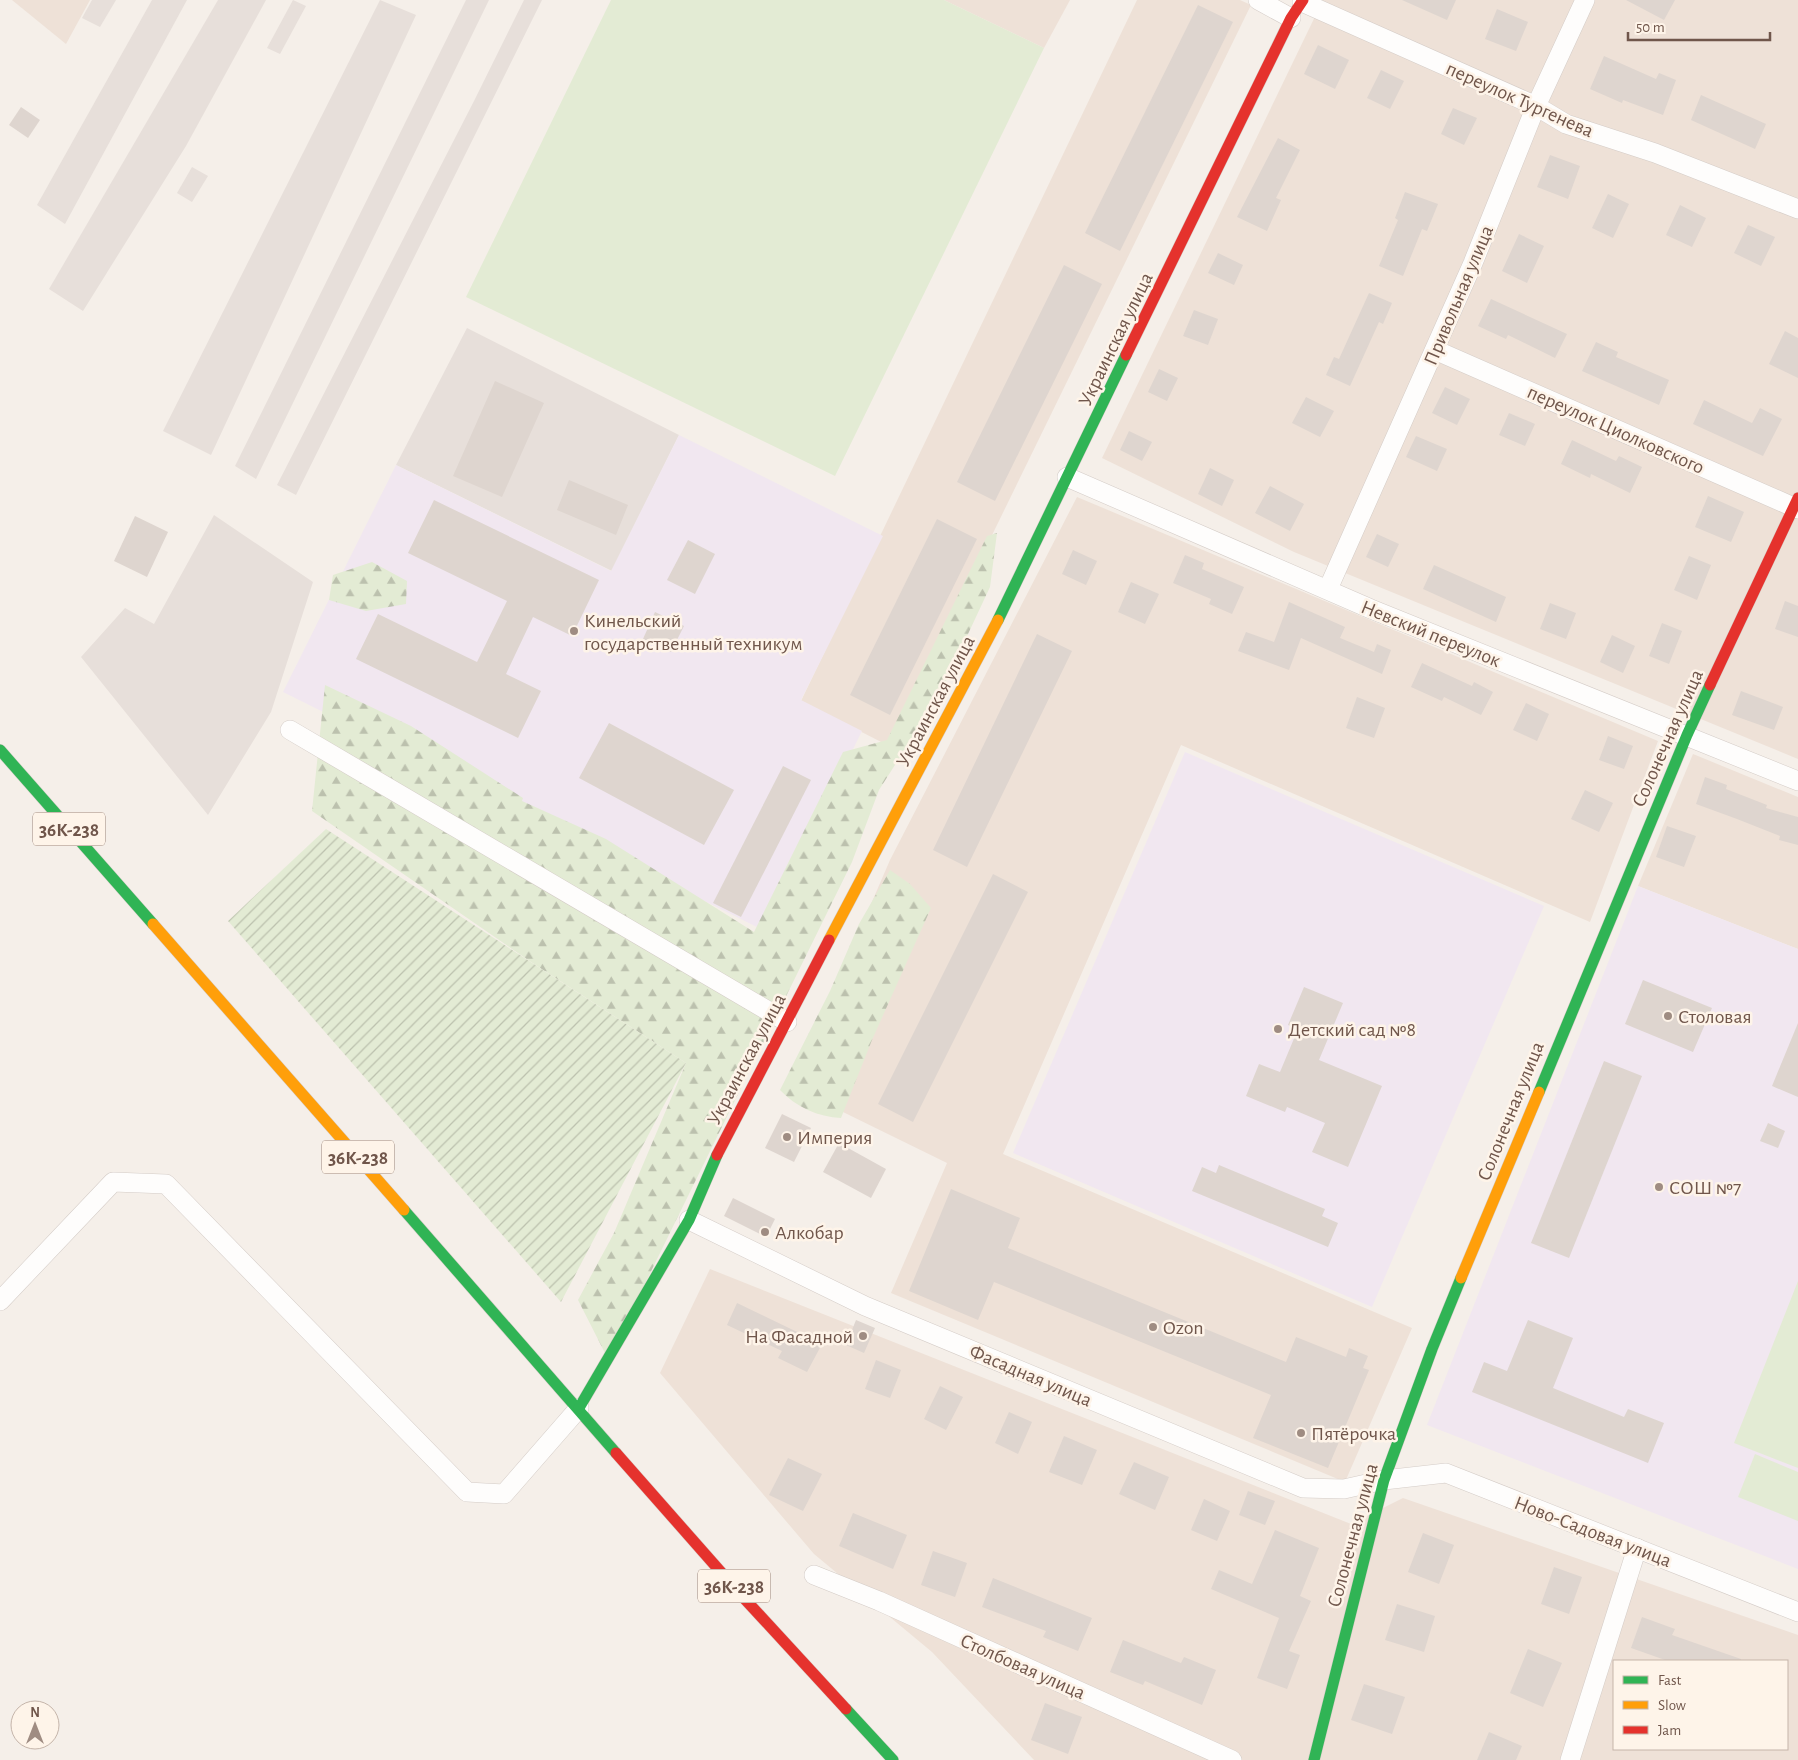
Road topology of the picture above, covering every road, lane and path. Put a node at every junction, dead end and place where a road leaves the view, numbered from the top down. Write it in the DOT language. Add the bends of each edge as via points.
graph roads {
  1 [pos="1258,0"];
  2 [pos="1585,0"];
  3 [pos="1302,1"];
  4 [pos="1291,18"];
  5 [pos="1536,106"];
  6 [pos="1798,209"];
  7 [pos="1435,350"];
  8 [pos="1067,477"];
  9 [pos="1797,505"];
  10 [pos="1328,589"];
  11 [pos="290,730"];
  12 [pos="1687,735"];
  13 [pos="0,750"];
  14 [pos="1798,781"];
  15 [pos="787,1022"];
  16 [pos="690,1220"];
  17 [pos="0,1301"];
  18 [pos="579,1408"];
  19 [pos="1384,1480"];
  20 [pos="1637,1548"];
  21 [pos="814,1575"];
  22 [pos="1798,1612"];
  23 [pos="892,1760"];
  24 [pos="1232,1760"];
  25 [pos="1314,1760"];
  26 [pos="1570,1760"];
  1 -- 4 [label="street"];
  2 -- 5 [label="street, Привольная улица"];
  3 -- 4 [label="main road, Украинская улица"];
  3 -- 5 [label="street, переулок Тургенева"];
  4 -- 8 [label="main road, Украинская улица"];
  5 -- 6 [label="street, переулок Тургенева" via="1566,124 1656,153"];
  5 -- 7 [label="street, Привольная улица"];
  7 -- 9 [label="street, переулок Циолковского"];
  7 -- 10 [label="street, Привольная улица"];
  8 -- 10 [label="street, Невский переулок"];
  8 -- 15 [label="main road, Украинская улица" via="1013,594"];
  9 -- 12 [label="main road, Солонечная улица"];
  10 -- 12 [label="street, Невский переулок"];
  11 -- 15 [label="street"];
  12 -- 14 [label="street, Невский переулок"];
  12 -- 19 [label="main road, Солонечная улица" via="1444,1322"];
  13 -- 18 [label="main road, 36К-238"];
  15 -- 16 [label="main road, Украинская улица" via="722,1144"];
  16 -- 18 [label="main road, Украинская улица"];
  16 -- 19 [label="street, Фасадная улица" via="865,1306 1303,1488 1344,1489"];
  17 -- 18 [label="street" via="113,1182 166,1184 467,1492 504,1494"];
  18 -- 23 [label="main road, 36К-238" via="742,1596"];
  19 -- 20 [label="street, Ново-Садовая улица" via="1446,1473"];
  19 -- 25 [label="main road, Солонечная улица"];
  20 -- 22 [label="street, Ново-Садовая улица"];
  20 -- 26 [label="street"];
  21 -- 24 [label="street, Столбовая улица" via="879,1601"];
}
